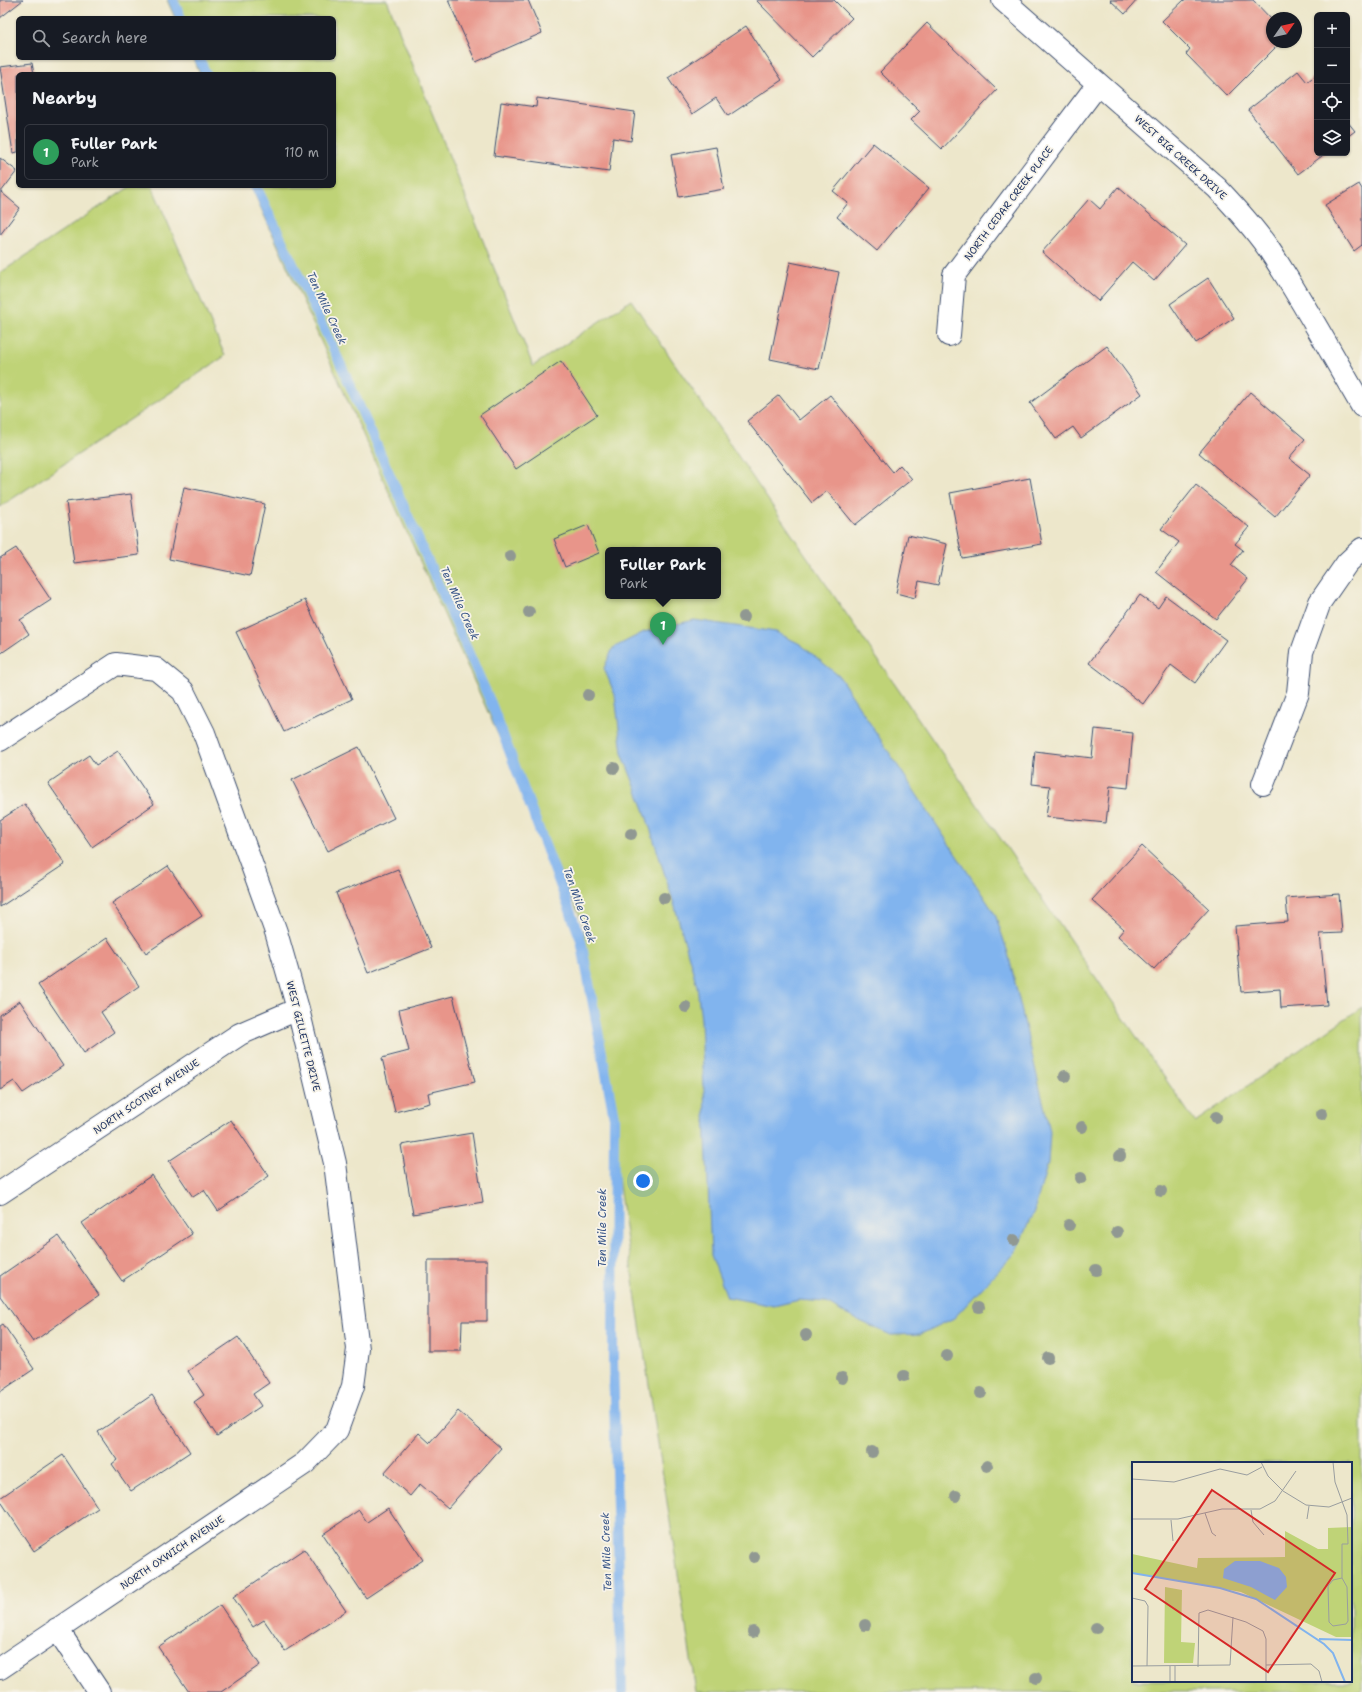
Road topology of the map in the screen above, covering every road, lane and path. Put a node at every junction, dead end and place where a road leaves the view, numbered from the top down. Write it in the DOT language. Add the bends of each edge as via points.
graph roads {
  1 [pos="1003,0"];
  2 [pos="1098,84"];
  3 [pos="949,335"];
  4 [pos="1362,406"];
  5 [pos="1362,549"];
  6 [pos="0,740"];
  7 [pos="1263,784"];
  8 [pos="298,1009"];
  9 [pos="0,1193"];
  10 [pos="338,1430"];
  11 [pos="57,1629"];
  12 [pos="0,1668"];
  13 [pos="99,1692"];
  1 -- 2 [label="street, WEST BIG CREEK DRIVE"];
  2 -- 3 [label="street, NORTH CEDAR CREEK PLACE" via="954,275"];
  2 -- 4 [label="street, WEST BIG CREEK DRIVE" via="1217,188 1243,216 1288,279"];
  5 -- 7 [label="street" via="1347,563 1320,602 1302,652 1298,692"];
  6 -- 8 [label="street, WEST GILLETTE DRIVE" via="116,664 156,669 183,692 204,733 276,932"];
  8 -- 9 [label="street, NORTH SCOTNEY AVENUE" via="240,1034"];
  8 -- 10 [label="street, WEST GILLETTE DRIVE" via="335,1163 358,1349 353,1386"];
  10 -- 11 [label="street, NORTH OXWICH AVENUE" via="305,1463"];
  11 -- 12 [label="street, NORTH OXWICH AVENUE"];
  11 -- 13 [label="street"];
}
